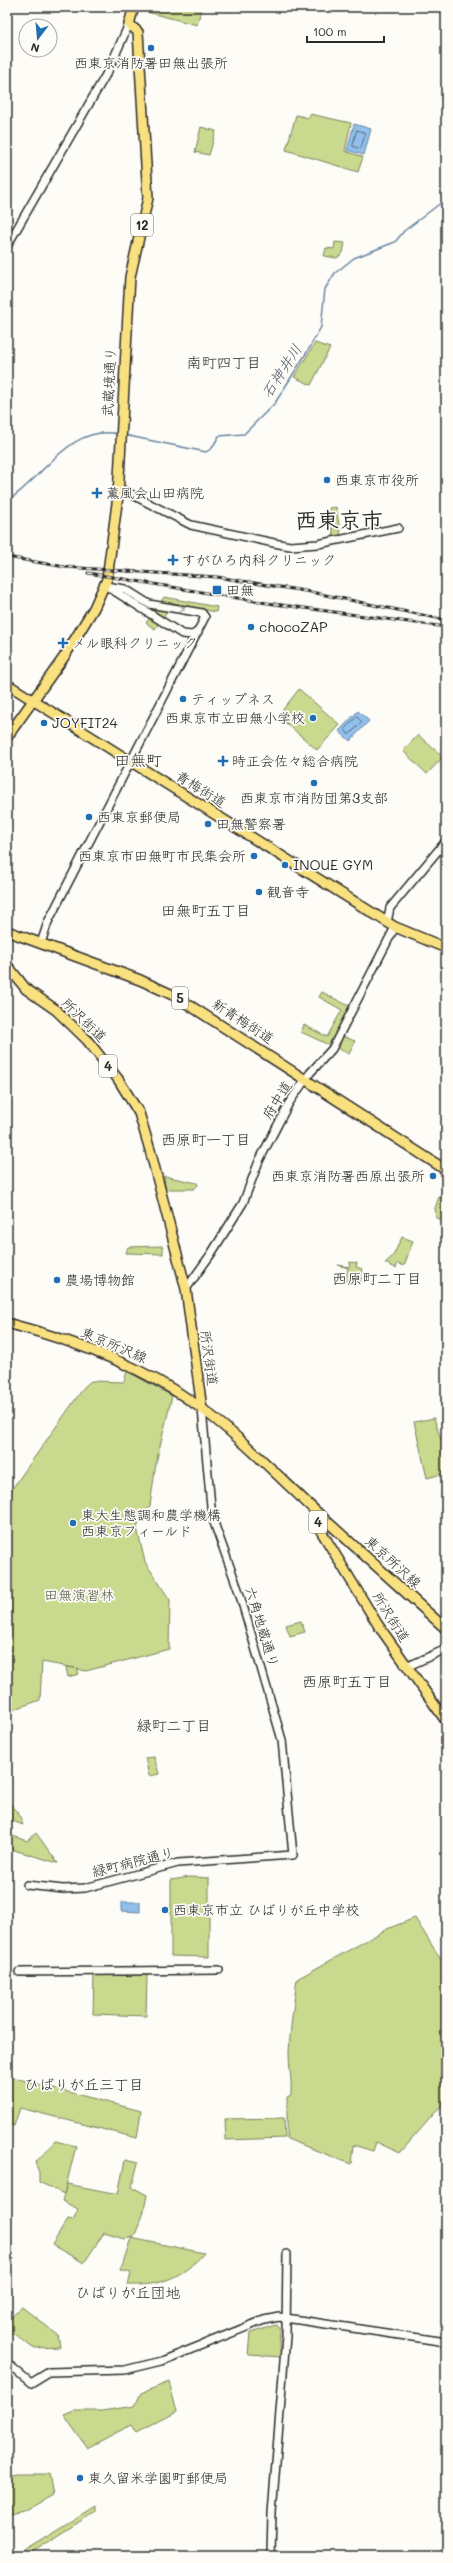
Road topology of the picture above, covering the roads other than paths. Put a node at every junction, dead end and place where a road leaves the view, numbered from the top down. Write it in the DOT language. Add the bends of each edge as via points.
graph roads {
  1 [pos="134,7"];
  2 [pos="129,24"];
  3 [pos="7,246"];
  4 [pos="119,488"];
  5 [pos="398,528"];
  6 [pos="106,586"];
  7 [pos="162,606"];
  8 [pos="160,619"];
  9 [pos="198,632"];
  10 [pos="182,634"];
  11 [pos="186,651"];
  12 [pos="7,684"];
  13 [pos="34,700"];
  14 [pos="7,737"];
  15 [pos="131,761"];
  16 [pos="446,841"];
  17 [pos="391,924"];
  18 [pos="7,931"];
  19 [pos="41,943"];
  20 [pos="446,948"];
  21 [pos="7,965"];
  22 [pos="306,1079"];
  23 [pos="446,1170"];
  24 [pos="186,1289"];
  25 [pos="7,1323"];
  26 [pos="202,1409"];
  27 [pos="322,1516"];
  28 [pos="446,1629"];
  29 [pos="446,1648"];
  30 [pos="404,1664"];
  31 [pos="446,1721"];
  32 [pos="293,1855"];
  33 [pos="27,1885"];
  34 [pos="219,1970"];
  35 [pos="19,1972"];
  36 [pos="287,2254"];
  37 [pos="287,2317"];
  38 [pos="446,2342"];
  39 [pos="7,2363"];
  40 [pos="271,2556"];
  1 -- 2 [label="main road"];
  2 -- 3 [label="street" via="108,70"];
  2 -- 4 [label="main road, 武蔵境通り / 12" via="138,32 148,198 130,277"];
  4 -- 5 [label="street" via="191,525 279,544 318,544"];
  4 -- 6 [label="main road, 武蔵境通り / 12"];
  6 -- 7 [label="street" via="123,588 147,603"];
  6 -- 8 [label="street"];
  6 -- 13 [label="main road, 武蔵境通り / 12" via="78,635"];
  7 -- 8 [label="street" via="158,615"];
  7 -- 9 [label="street, one-way" via="202,613 205,617"];
  8 -- 10 [label="street"];
  9 -- 10 [label="street" via="192,636"];
  9 -- 11 [label="street"];
  10 -- 11 [label="street" via="186,642"];
  11 -- 15 [label="street"];
  12 -- 13 [label="main road, 青梅街道"];
  13 -- 14 [label="main road, 武蔵境通り / 12"];
  13 -- 15 [label="main road, 青梅街道"];
  15 -- 17 [label="main road, 青梅街道"];
  15 -- 19 [label="street" via="46,928"];
  16 -- 17 [label="street, 府中道" via="390,908"];
  17 -- 20 [label="main road, 青梅街道"];
  17 -- 22 [label="street, 府中道" via="332,1049"];
  18 -- 19 [label="main road, 新青梅街道 / 5"];
  19 -- 22 [label="main road, 新青梅街道 / 5" via="140,980 175,996"];
  21 -- 24 [label="main road, 所沢街道 / 4" via="26,989 56,1010 87,1040 133,1102 142,1121"];
  22 -- 23 [label="main road, 新青梅街道 / 5"];
  22 -- 24 [label="street, 府中道" via="273,1132 243,1202"];
  24 -- 26 [label="main road, 所沢街道 / 4"];
  25 -- 26 [label="main road, 東京所沢線 / 4" via="105,1354 161,1381"];
  26 -- 27 [label="main road, 4"];
  26 -- 32 [label="street, 六角地蔵通り" via="212,1517 239,1592 282,1740"];
  27 -- 28 [label="main road, 東京所沢線 / 4"];
  27 -- 30 [label="main road, 所沢街道 / 4" via="318,1522 320,1530"];
  29 -- 30 [label="street" via="413,1664"];
  30 -- 31 [label="main road, 所沢街道 / 4"];
  32 -- 33 [label="street, 緑町病院通り" via="178,1863 85,1888 63,1890"];
  34 -- 35 [label="street"];
  36 -- 37 [label="street"];
  37 -- 38 [label="street"];
  37 -- 39 [label="street" via="264,2320 164,2361 125,2370 62,2370 44,2374 31,2383"];
  37 -- 40 [label="street"];
}
